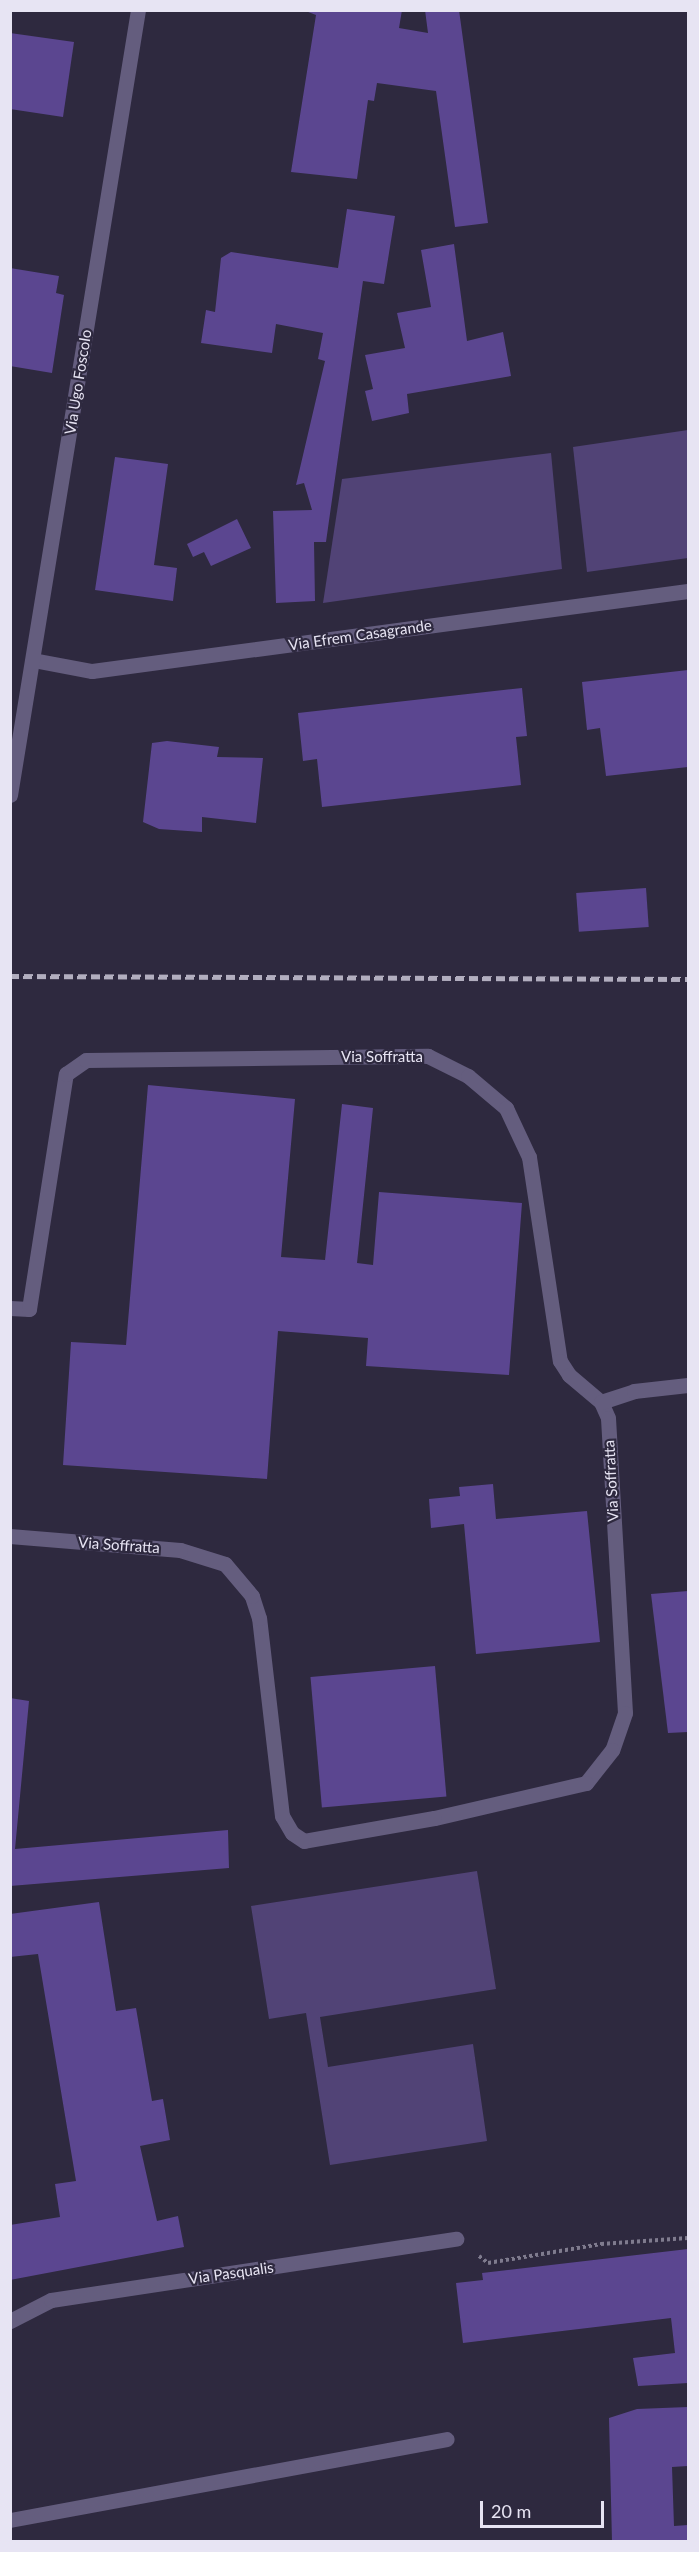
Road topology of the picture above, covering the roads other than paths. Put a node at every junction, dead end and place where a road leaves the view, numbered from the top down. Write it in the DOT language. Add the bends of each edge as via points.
graph roads {
  1 [pos="138,10"];
  2 [pos="688,591"];
  3 [pos="33,660"];
  4 [pos="13,753"];
  5 [pos="10,795"];
  6 [pos="10,1308"];
  7 [pos="688,1385"];
  8 [pos="601,1402"];
  9 [pos="10,1536"];
  10 [pos="456,2239"];
  11 [pos="10,2321"];
  12 [pos="447,2439"];
  13 [pos="10,2520"];
  1 -- 3 [label="street, Via Ugo Foscolo"];
  2 -- 3 [label="street, Via Efrem Casagrande" via="92,671"];
  3 -- 4 [label="street, Via Ugo Foscolo"];
  4 -- 5 [label="street"];
  6 -- 8 [label="street, Via Soffratta" via="29,1309 66,1074 86,1060 428,1056 468,1076 506,1107 531,1167 560,1362 569,1375"];
  7 -- 8 [label="street" via="634,1391"];
  8 -- 9 [label="street, Via Soffratta" via="608,1418 625,1713 612,1750 586,1783 434,1818 304,1841 292,1833 282,1816 259,1618 252,1596 225,1564 180,1550"];
  10 -- 11 [label="street, Via Pasqualis" via="51,2300"];
  12 -- 13 [label="street"];
}
